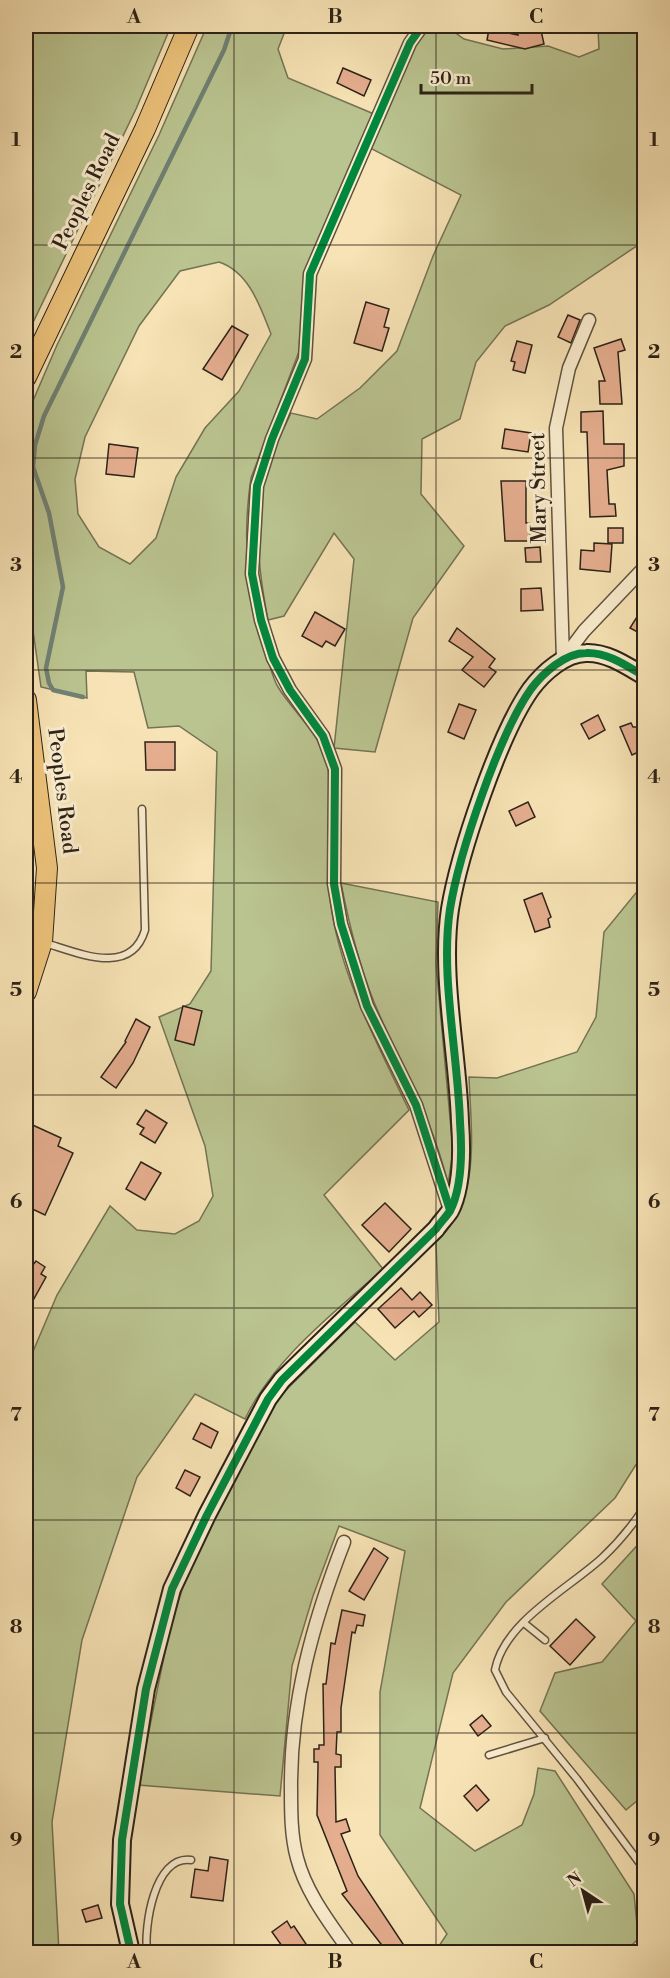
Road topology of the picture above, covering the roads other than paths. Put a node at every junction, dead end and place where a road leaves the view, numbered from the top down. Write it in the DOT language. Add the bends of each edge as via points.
graph roads {
  1 [pos="189,26"];
  2 [pos="422,26"];
  3 [pos="589,320"];
  4 [pos="26,377"];
  5 [pos="645,568"];
  6 [pos="562,660"];
  7 [pos="645,676"];
  8 [pos="26,700"];
  9 [pos="142,809"];
  10 [pos="42,942"];
  11 [pos="26,992"];
  12 [pos="450,1210"];
  13 [pos="645,1508"];
  14 [pos="344,1542"];
  15 [pos="524,1623"];
  16 [pos="545,1640"];
  17 [pos="545,1738"];
  18 [pos="489,1755"];
  19 [pos="191,1860"];
  20 [pos="645,1869"];
  21 [pos="131,1953"];
  22 [pos="147,1953"];
  23 [pos="350,1953"];
  1 -- 4 [label="main road, Peoples Road"];
  2 -- 12 [label="street" via="410,43 310,274 305,359 257,486 252,573 273,658 323,736 335,769 334,884 341,924 367,1006 416,1105"];
  3 -- 6 [label="street, Mary Street" via="568,368 556,428"];
  5 -- 6 [label="street" via="584,631"];
  6 -- 7 [label="street" via="586,653 614,658"];
  6 -- 12 [label="street" via="532,688 506,735 480,806 450,910 448,965 462,1149"];
  8 -- 10 [label="main road, Peoples Road" via="47,868"];
  9 -- 10 [label="lane" via="145,930 131,953 117,959 81,954"];
  10 -- 11 [label="main road, Peoples Road"];
  12 -- 21 [label="street" via="436,1229 275,1390 252,1425 176,1581 146,1689 122,1840 120,1904"];
  13 -- 15 [label="lane" via="603,1557"];
  14 -- 23 [label="street" via="320,1603 303,1669 291,1758 291,1822 297,1858 312,1895"];
  15 -- 16 [label="lane"];
  15 -- 17 [label="lane" via="503,1646 495,1670 506,1692"];
  17 -- 18 [label="lane"];
  17 -- 20 [label="lane"];
  19 -- 22 [label="lane" via="172,1864 156,1890 146,1931"];
}
